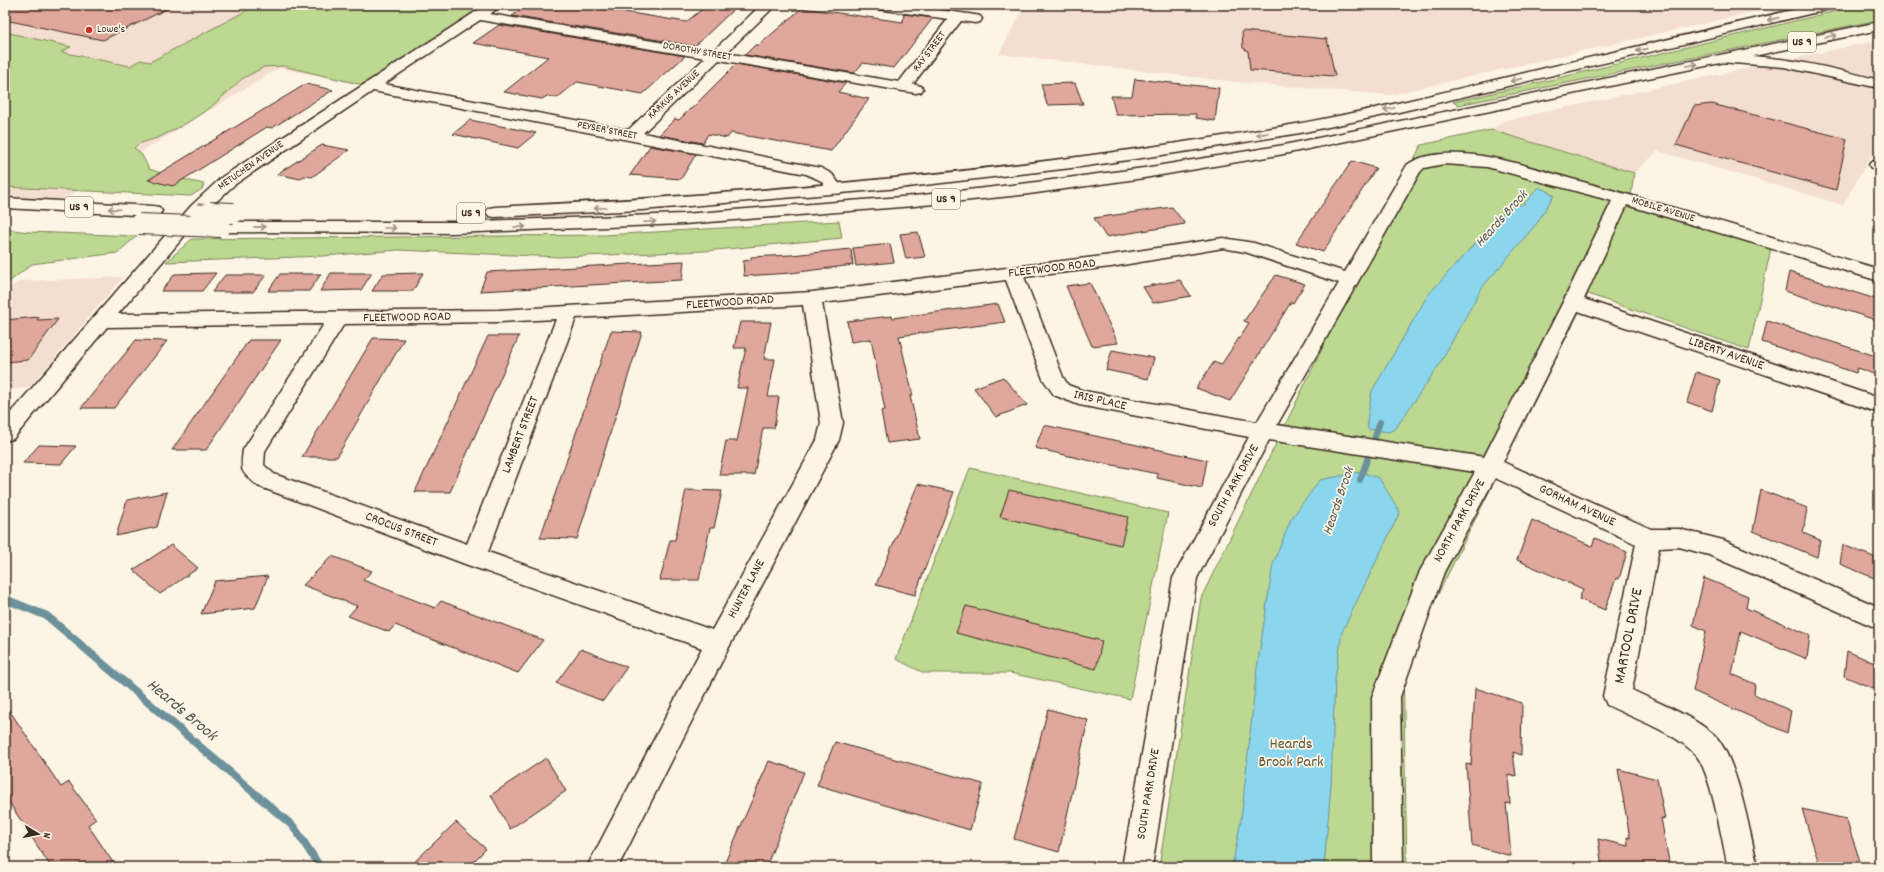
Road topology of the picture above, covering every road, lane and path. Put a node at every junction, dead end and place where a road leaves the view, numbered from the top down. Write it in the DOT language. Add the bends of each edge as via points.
graph roads {
  1 [pos="495,5"];
  2 [pos="770,5"];
  3 [pos="878,5"];
  4 [pos="1830,5"];
  5 [pos="1816,7"];
  6 [pos="478,16"];
  7 [pos="957,17"];
  8 [pos="975,19"];
  9 [pos="1879,26"];
  10 [pos="1794,44"];
  11 [pos="716,56"];
  12 [pos="1725,59"];
  13 [pos="1812,67"];
  14 [pos="1879,84"];
  15 [pos="371,86"];
  16 [pos="910,88"];
  17 [pos="632,136"];
  18 [pos="1444,159"];
  19 [pos="835,189"];
  20 [pos="1622,198"];
  21 [pos="5,203"];
  22 [pos="5,217"];
  23 [pos="1013,274"];
  24 [pos="1879,274"];
  25 [pos="1350,280"];
  26 [pos="812,298"];
  27 [pos="1573,302"];
  28 [pos="568,313"];
  29 [pos="337,319"];
  30 [pos="101,321"];
  31 [pos="1879,406"];
  32 [pos="1263,432"];
  33 [pos="5,433"];
  34 [pos="1490,466"];
  35 [pos="1649,539"];
  36 [pos="474,558"];
  37 [pos="1879,618"];
  38 [pos="718,643"];
  39 [pos="602,867"];
  40 [pos="1137,867"];
  41 [pos="1388,867"];
  42 [pos="1743,867"];
  1 -- 6 [label="main road, METUCHEN AVENUE"];
  2 -- 11 [label="main road, KARKUS AVENUE"];
  3 -- 7 [label="main road"];
  4 -- 5 [label="main road, US 9"];
  5 -- 19 [label="main road, US 9, one-way" via="1445,97 1300,128 1073,163"];
  6 -- 11 [label="main road, DOROTHY STREET"];
  6 -- 15 [label="main road, METUCHEN AVENUE"];
  7 -- 8 [label="main road"];
  7 -- 16 [label="main road, RAY STREET"];
  10 -- 9 [label="main road, US 9, one-way"];
  10 -- 12 [label="main road, US 9"];
  10 -- 13 [label="main road" via="1790,48 1791,54 1798,61"];
  11 -- 16 [label="main road, DOROTHY STREET"];
  11 -- 17 [label="main road, KARKUS AVENUE"];
  12 -- 13 [label="main road" via="1762,59"];
  22 -- 12 [label="main road, US 9, one-way, bridge" via="221,227 427,228 600,224 785,213 966,196 1147,173 1365,134"];
  13 -- 14 [label="main road"];
  15 -- 17 [label="main road, PEYSER STREET"];
  15 -- 30 [label="main road, METUCHEN AVENUE" via="216,190"];
  17 -- 19 [label="main road, PEYSER STREET" via="815,171 828,178"];
  18 -- 20 [label="main road, MOBILE AVENUE" via="1488,162"];
  18 -- 25 [label="main road, SOUTH PARK DRIVE" via="1419,164 1413,169"];
  19 -- 21 [label="main road, US 9, one-way, bridge" via="642,205 508,212 234,213"];
  20 -- 24 [label="main road, MOBILE AVENUE"];
  20 -- 27 [label="main road, NORTH PARK DRIVE"];
  23 -- 25 [label="main road, FLEETWOOD ROAD" via="1223,243 1248,247"];
  23 -- 26 [label="main road, FLEETWOOD ROAD"];
  23 -- 32 [label="main road, IRIS PLACE" via="1053,379 1061,390 1079,398"];
  25 -- 32 [label="main road, SOUTH PARK DRIVE"];
  26 -- 28 [label="main road, FLEETWOOD ROAD"];
  26 -- 38 [label="main road, HUNTER LANE" via="832,423 828,440"];
  27 -- 31 [label="main road, LIBERTY AVENUE"];
  27 -- 34 [label="main road, NORTH PARK DRIVE"];
  28 -- 29 [label="main road, FLEETWOOD ROAD"];
  28 -- 36 [label="main road, LAMBERT STREET"];
  29 -- 30 [label="main road, FLEETWOOD ROAD"];
  29 -- 36 [label="main road, CROCUS STREET" via="254,450 252,468 266,480"];
  30 -- 33 [label="main road, METUCHEN AVENUE"];
  32 -- 34 [label="main road, GORHAM AVENUE"];
  32 -- 40 [label="main road, SOUTH PARK DRIVE" via="1185,578"];
  34 -- 35 [label="main road, GORHAM AVENUE"];
  34 -- 41 [label="main road, NORTH PARK DRIVE" via="1432,570 1386,697"];
  35 -- 37 [label="main road, GORHAM AVENUE" via="1679,538 1714,547"];
  35 -- 42 [label="main road, MARTOOL DRIVE" via="1617,696 1688,732 1702,742 1712,754 1719,768"];
  36 -- 38 [label="main road, CROCUS STREET"];
  38 -- 39 [label="main road, HUNTER LANE"];
}
